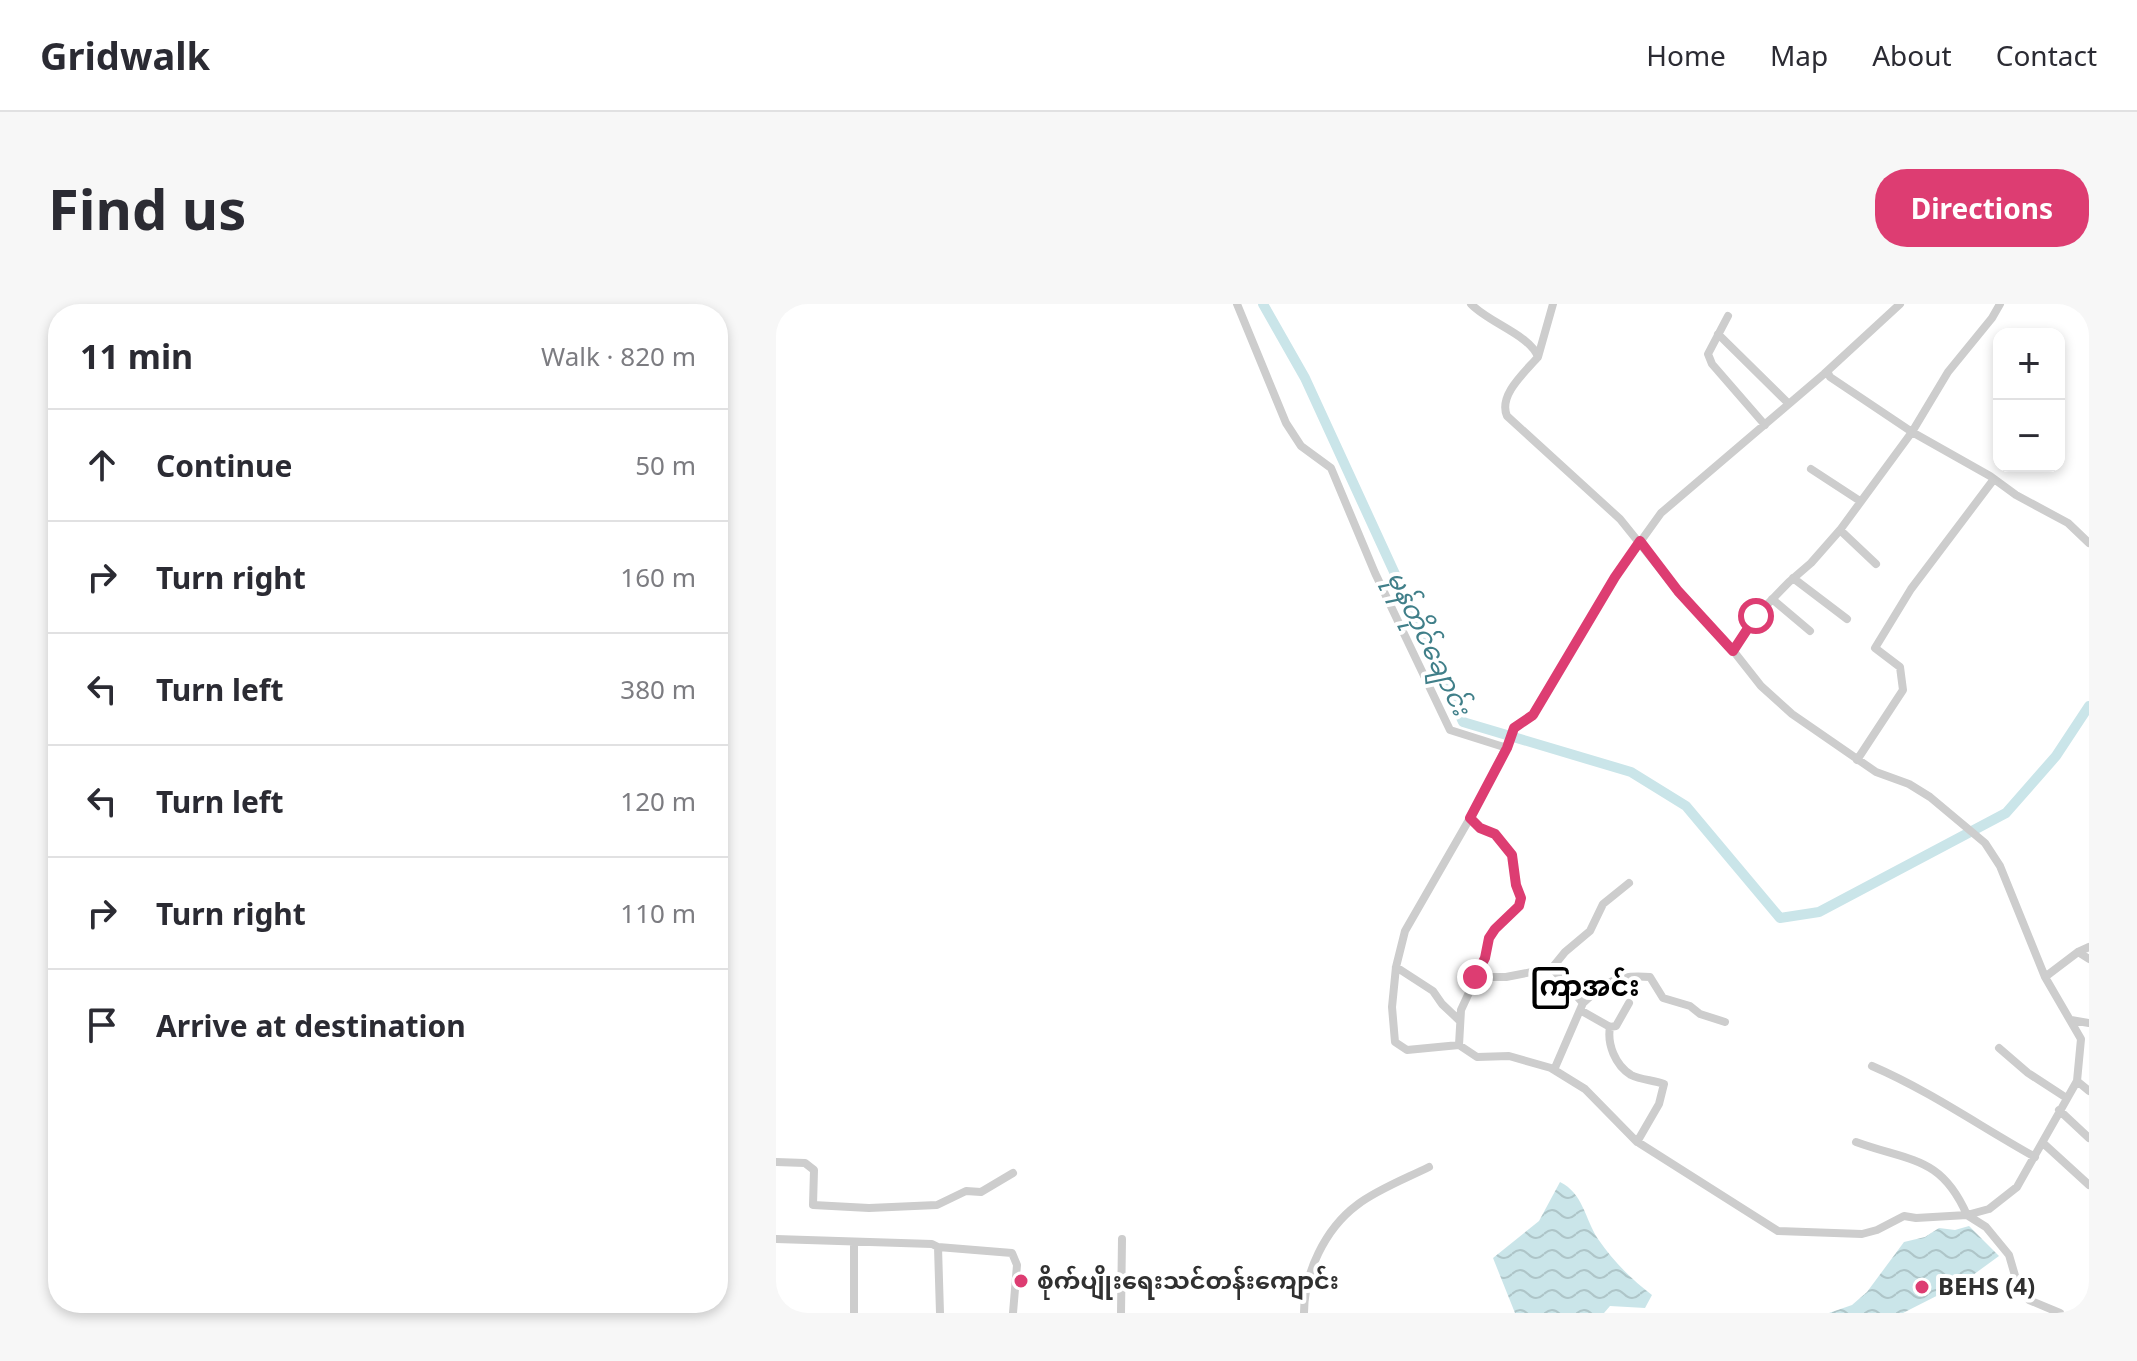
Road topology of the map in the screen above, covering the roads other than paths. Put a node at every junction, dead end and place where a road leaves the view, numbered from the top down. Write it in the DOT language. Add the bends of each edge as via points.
graph roads {
  1 [pos="1237,304"];
  2 [pos="1471,304"];
  3 [pos="1553,304"];
  4 [pos="2000,304"];
  5 [pos="1899,305"];
  6 [pos="1728,316"];
  7 [pos="1718,334"];
  8 [pos="1538,357"];
  9 [pos="1827,371"];
  10 [pos="1789,404"];
  11 [pos="1765,425"];
  12 [pos="1912,432"];
  13 [pos="1811,469"];
  14 [pos="1994,479"];
  15 [pos="1860,501"];
  16 [pos="1840,530"];
  17 [pos="1640,541"];
  18 [pos="2089,543"];
  19 [pos="1876,564"];
  20 [pos="1793,578"];
  21 [pos="1772,599"];
  22 [pos="1847,619"];
  23 [pos="1810,631"];
  24 [pos="1733,651"];
  25 [pos="1508,745"];
  26 [pos="1857,760"];
  27 [pos="1470,818"];
  28 [pos="1629,883"];
  29 [pos="2089,947"];
  30 [pos="2078,952"];
  31 [pos="2089,959"];
  32 [pos="1396,967"];
  33 [pos="1552,968"];
  34 [pos="1475,977"];
  35 [pos="2045,977"];
  36 [pos="1629,1003"];
  37 [pos="1581,1007"];
  38 [pos="2071,1020"];
  39 [pos="1460,1021"];
  40 [pos="1725,1022"];
  41 [pos="2089,1023"];
  42 [pos="1610,1027"];
  43 [pos="2085,1039"];
  44 [pos="1459,1045"];
  45 [pos="1999,1048"];
  46 [pos="1872,1066"];
  47 [pos="1554,1070"];
  48 [pos="2077,1081"];
  49 [pos="2089,1091"];
  50 [pos="2065,1097"];
  51 [pos="2059,1110"];
  52 [pos="2089,1138"];
  53 [pos="1637,1142"];
  54 [pos="1856,1142"];
  55 [pos="2043,1143"];
  56 [pos="2035,1157"];
  57 [pos="776,1162"];
  58 [pos="1429,1167"];
  59 [pos="1013,1173"];
  60 [pos="2089,1185"];
  61 [pos="1989,1209"];
  62 [pos="1967,1215"];
  63 [pos="1986,1227"];
  64 [pos="776,1239"];
  65 [pos="1122,1239"];
  66 [pos="854,1242"];
  67 [pos="938,1247"];
  68 [pos="854,1313"];
  69 [pos="940,1313"];
  70 [pos="1013,1313"];
  71 [pos="1121,1313"];
  72 [pos="1304,1313"];
  73 [pos="2060,1313"];
  1 -- 25 [label="street" via="1286,423 1301,446 1331,468 1450,730"];
  2 -- 8 [label="street" via="1534,348"];
  3 -- 8 [label="street"];
  4 -- 12 [label="street" via="1948,372"];
  5 -- 9 [label="street"];
  6 -- 7 [label="street"];
  7 -- 10 [label="street"];
  7 -- 11 [label="street" via="1708,354 1712,364"];
  8 -- 17 [label="street" via="1515,384 1504,411"];
  9 -- 10 [label="street"];
  9 -- 12 [label="street"];
  10 -- 11 [label="street"];
  11 -- 17 [label="street" via="1661,513"];
  12 -- 14 [label="street"];
  12 -- 15 [label="street"];
  13 -- 15 [label="street"];
  14 -- 18 [label="street" via="2068,523"];
  14 -- 26 [label="street" via="1916,581 1875,648 1900,667 1903,690"];
  15 -- 16 [label="street"];
  16 -- 19 [label="street"];
  16 -- 20 [label="street"];
  17 -- 24 [label="street"];
  17 -- 25 [label="street" via="1533,715 1514,728"];
  20 -- 21 [label="street"];
  20 -- 22 [label="street"];
  21 -- 23 [label="street"];
  21 -- 24 [label="street"];
  24 -- 26 [label="street" via="1792,714"];
  25 -- 27 [label="street"];
  26 -- 35 [label="street" via="1930,797 1985,843 2000,866"];
  27 -- 32 [label="street" via="1405,931"];
  27 -- 34 [label="street" via="1495,834 1512,855 1521,898 1489,938"];
  28 -- 33 [label="street" via="1603,904 1590,931"];
  29 -- 30 [label="street"];
  30 -- 31 [label="street"];
  30 -- 35 [label="street"];
  32 -- 39 [label="street" via="1433,991"];
  32 -- 44 [label="street" via="1395,1042 1407,1050"];
  33 -- 34 [label="street"];
  33 -- 37 [label="street"];
  34 -- 39 [label="street"];
  35 -- 38 [label="street"];
  36 -- 42 [label="street" via="1616,1026"];
  37 -- 40 [label="street" via="1624,975 1650,977 1663,998"];
  37 -- 42 [label="street"];
  37 -- 47 [label="street"];
  38 -- 41 [label="street"];
  38 -- 43 [label="street"];
  39 -- 44 [label="street"];
  42 -- 53 [label="street" via="1611,1049 1623,1068 1664,1084"];
  43 -- 48 [label="street"];
  44 -- 47 [label="street" via="1477,1057 1509,1056"];
  45 -- 50 [label="street"];
  46 -- 56 [label="street" via="1914,1084"];
  47 -- 53 [label="street" via="1585,1089"];
  48 -- 49 [label="street"];
  48 -- 50 [label="street"];
  50 -- 51 [label="street"];
  51 -- 52 [label="street"];
  51 -- 55 [label="street"];
  53 -- 62 [label="street" via="1778,1231 1862,1234 1904,1216"];
  54 -- 62 [label="street" via="1937,1170"];
  55 -- 56 [label="street"];
  55 -- 60 [label="street"];
  56 -- 61 [label="street" via="2017,1187"];
  57 -- 59 [label="street" via="805,1163 814,1170 813,1205 869,1208 937,1205 966,1191 981,1192"];
  58 -- 72 [label="street" via="1357,1205 1324,1240 1304,1290"];
  61 -- 62 [label="street"];
  61 -- 63 [label="street"];
  62 -- 63 [label="street"];
  63 -- 73 [label="street" via="2009,1255 2029,1300"];
  64 -- 66 [label="street"];
  65 -- 71 [label="street"];
  66 -- 67 [label="street"];
  66 -- 68 [label="street"];
  67 -- 69 [label="street"];
  67 -- 70 [label="street" via="1012,1253 1017,1265"];
}
